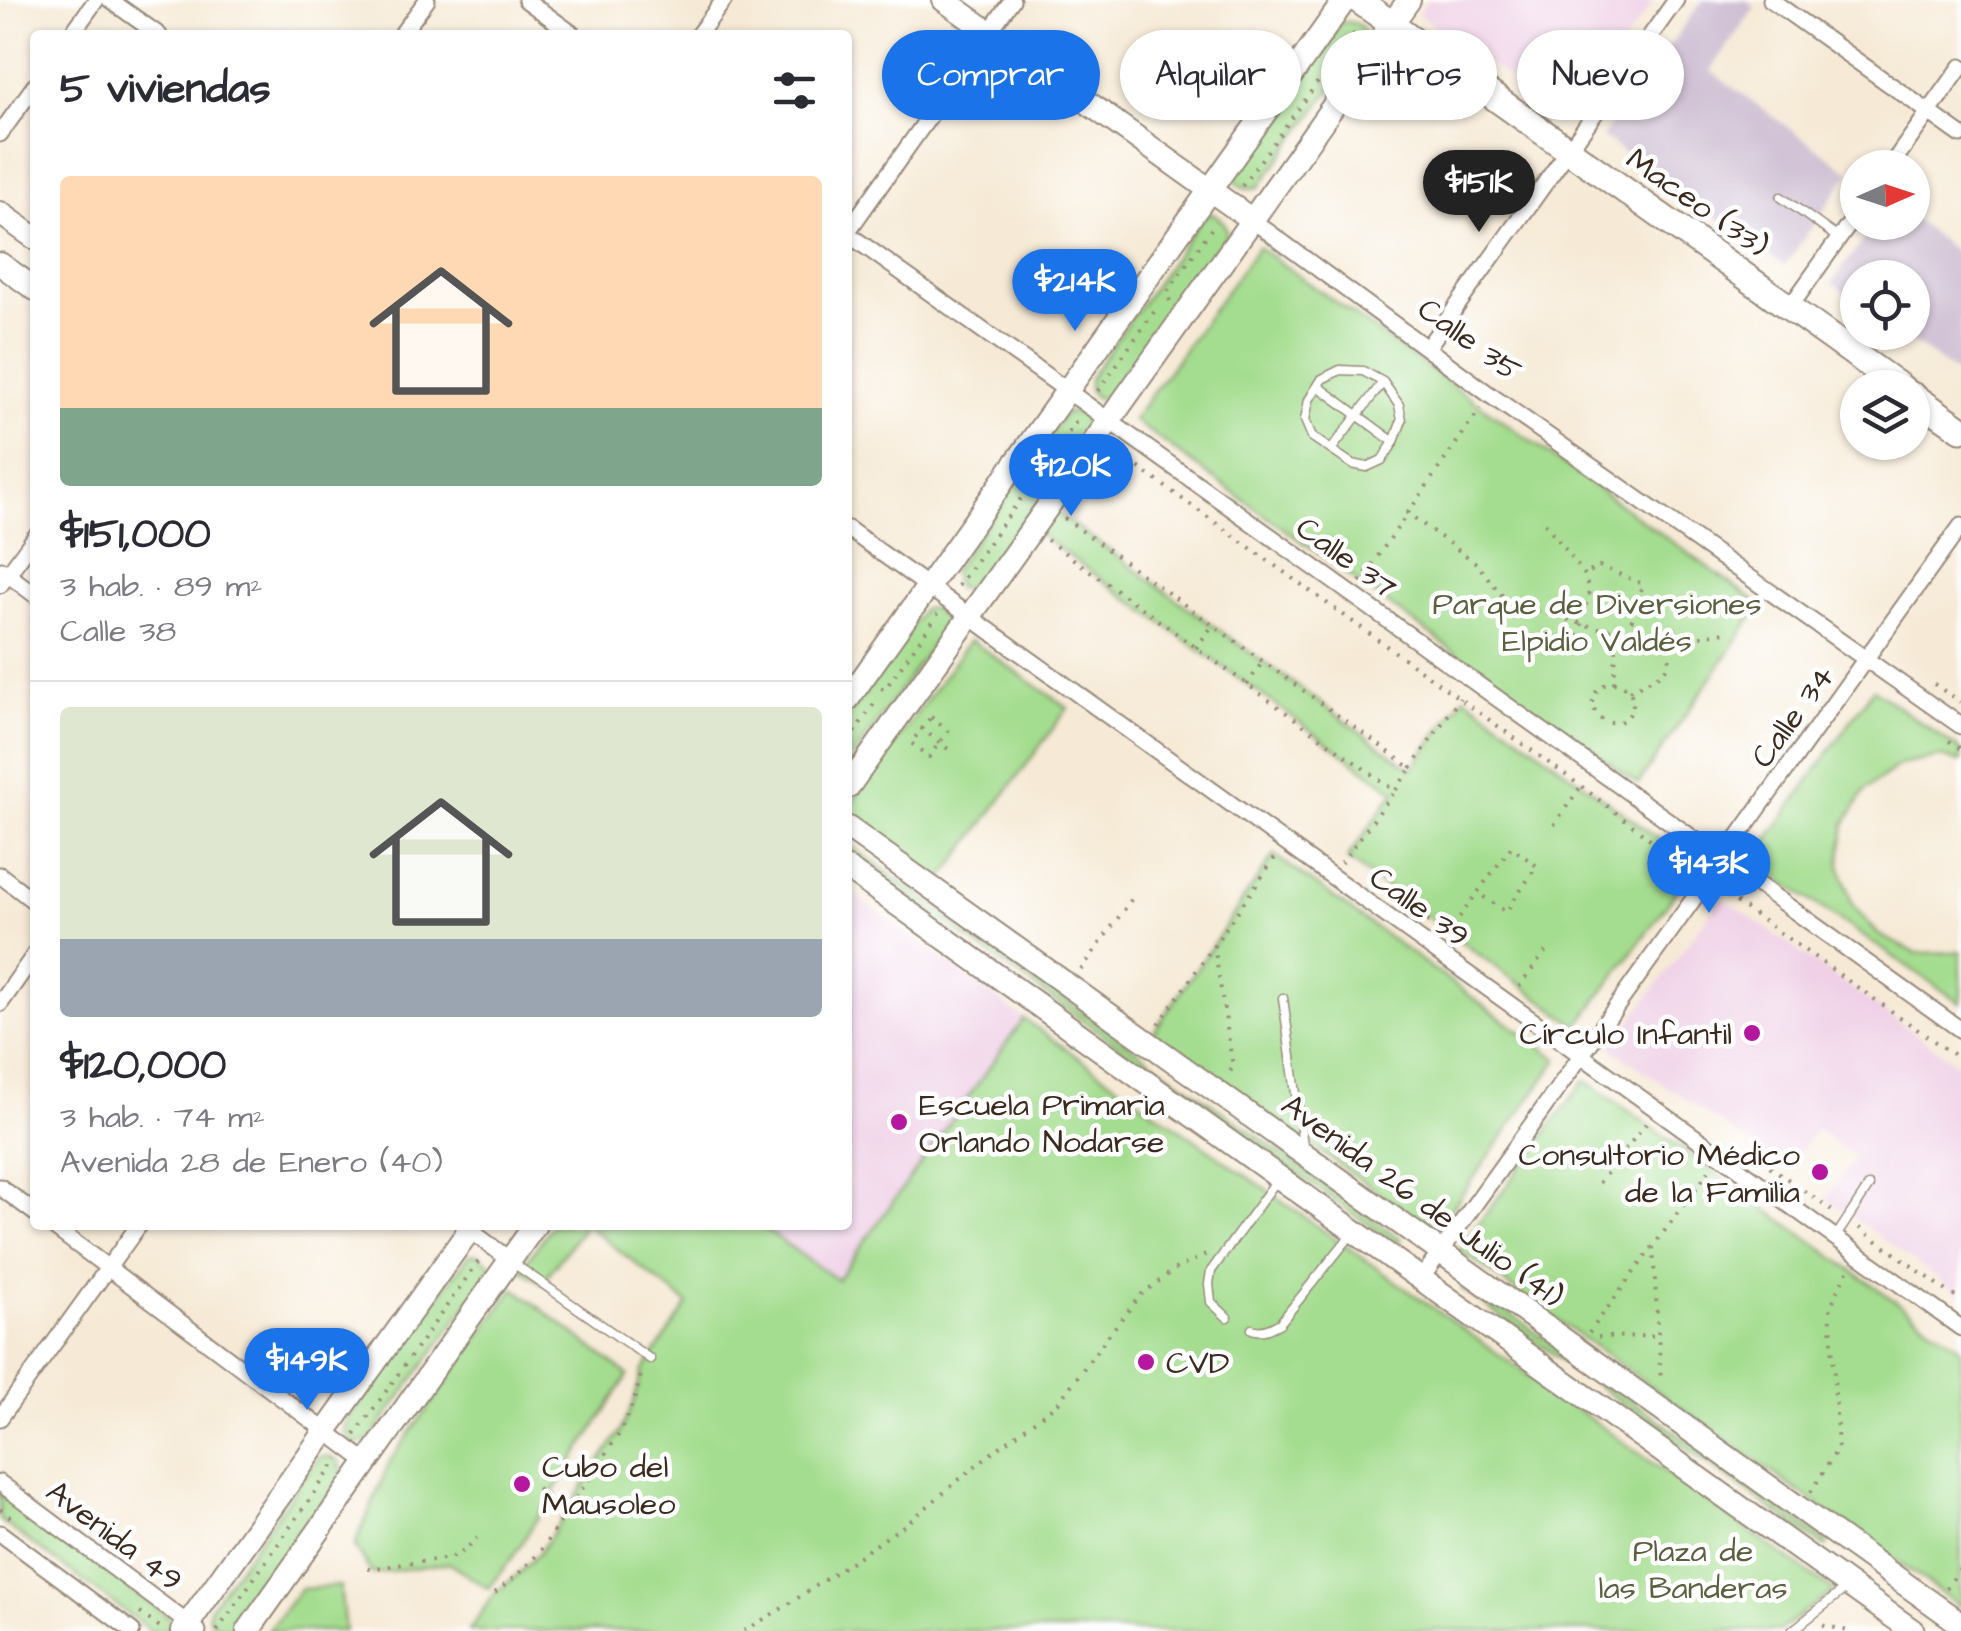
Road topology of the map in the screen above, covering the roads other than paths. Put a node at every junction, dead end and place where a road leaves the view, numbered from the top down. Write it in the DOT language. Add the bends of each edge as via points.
graph roads {
  1 [pos="96,0"];
  2 [pos="110,0"];
  3 [pos="427,0"];
  4 [pos="526,0"];
  5 [pos="724,0"];
  6 [pos="944,0"];
  7 [pos="1012,0"];
  8 [pos="1345,0"];
  9 [pos="1358,0"];
  10 [pos="1409,0"];
  11 [pos="1676,0"];
  12 [pos="1771,0"];
  13 [pos="1392,24"];
  14 [pos="75,30"];
  15 [pos="152,30"];
  16 [pos="405,30"];
  17 [pos="567,30"];
  18 [pos="702,30"];
  19 [pos="986,30"];
  20 [pos="990,30"];
  21 [pos="1961,68"];
  22 [pos="30,92"];
  23 [pos="1100,112"];
  24 [pos="1929,112"];
  25 [pos="927,120"];
  26 [pos="0,134"];
  27 [pos="1961,136"];
  28 [pos="1568,149"];
  29 [pos="1903,150"];
  30 [pos="1209,191"];
  31 [pos="1780,197"];
  32 [pos="0,212"];
  33 [pos="1252,220"];
  34 [pos="852,226"];
  35 [pos="30,234"];
  36 [pos="852,235"];
  37 [pos="1840,236"];
  38 [pos="1838,239"];
  39 [pos="0,264"];
  40 [pos="30,285"];
  41 [pos="1790,306"];
  42 [pos="1426,348"];
  43 [pos="1877,370"];
  44 [pos="1383,382"];
  45 [pos="1318,386"];
  46 [pos="1067,391"];
  47 [pos="1930,407"];
  48 [pos="1358,415"];
  49 [pos="1103,429"];
  50 [pos="1961,429"];
  51 [pos="1394,442"];
  52 [pos="1330,450"];
  53 [pos="1961,526"];
  54 [pos="852,532"];
  55 [pos="30,543"];
  56 [pos="3,576"];
  57 [pos="928,586"];
  58 [pos="30,591"];
  59 [pos="969,616"];
  60 [pos="1865,661"];
  61 [pos="852,693"];
  62 [pos="1961,726"];
  63 [pos="852,780"];
  64 [pos="852,831"];
  65 [pos="1722,859"];
  66 [pos="852,872"];
  67 [pos="0,875"];
  68 [pos="30,898"];
  69 [pos="30,961"];
  70 [pos="1283,998"];
  71 [pos="0,1004"];
  72 [pos="1961,1030"];
  73 [pos="1582,1056"];
  74 [pos="1304,1154"];
  75 [pos="1279,1178"];
  76 [pos="0,1186"];
  77 [pos="1870,1186"];
  78 [pos="30,1209"];
  79 [pos="58,1230"];
  80 [pos="135,1230"];
  81 [pos="466,1230"];
  82 [pos="472,1230"];
  83 [pos="531,1230"];
  84 [pos="1353,1231"];
  85 [pos="1835,1238"];
  86 [pos="1441,1252"];
  87 [pos="510,1260"];
  88 [pos="108,1268"];
  89 [pos="1421,1280"];
  90 [pos="1227,1316"];
  91 [pos="1961,1328"];
  92 [pos="1252,1329"];
  93 [pos="650,1359"];
  94 [pos="0,1418"];
  95 [pos="326,1431"];
  96 [pos="367,1462"];
  97 [pos="0,1483"];
  98 [pos="0,1533"];
  99 [pos="1870,1558"];
  100 [pos="1849,1586"];
  101 [pos="1961,1624"];
  102 [pos="190,1629"];
  103 [pos="132,1631"];
  104 [pos="248,1631"];
  105 [pos="1792,1631"];
  106 [pos="1913,1631"];
  1 -- 14 [label="street"];
  2 -- 15 [label="street"];
  3 -- 16 [label="street"];
  4 -- 17 [label="street"];
  5 -- 18 [label="street"];
  6 -- 19 [label="main road, Calle 35"];
  7 -- 20 [label="street"];
  8 -- 30 [label="main road"];
  9 -- 13 [label="main road, Maceo (33)"];
  10 -- 13 [label="main road"];
  11 -- 28 [label="street"];
  12 -- 24 [label="street"];
  13 -- 28 [label="main road, Maceo (33)"];
  13 -- 33 [label="main road"];
  21 -- 24 [label="street"];
  22 -- 26 [label="street"];
  23 -- 30 [label="main road, Calle 35"];
  24 -- 27 [label="street"];
  24 -- 29 [label="street"];
  25 -- 34 [label="street"];
  28 -- 41 [label="main road, Maceo (33)"];
  28 -- 42 [label="street"];
  30 -- 33 [label="main road, Calle 35"];
  30 -- 46 [label="main road"];
  31 -- 38 [label="lane"];
  32 -- 35 [label="main road"];
  33 -- 42 [label="street, Calle 35"];
  33 -- 49 [label="main road"];
  36 -- 46 [label="street, Calle 37"];
  37 -- 38 [label="street"];
  38 -- 41 [label="street"];
  39 -- 40 [label="main road"];
  41 -- 43 [label="main road, Maceo (33)"];
  42 -- 60 [label="street, Calle 35"];
  44 -- 45 [label="lane" via="1363,371 1340,370"];
  44 -- 48 [label="lane"];
  44 -- 51 [label="lane" via="1402,420"];
  45 -- 48 [label="lane"];
  45 -- 52 [label="lane" via="1305,420"];
  46 -- 49 [label="street, Calle 37"];
  46 -- 57 [label="main road"];
  47 -- 50 [label="main road"];
  48 -- 51 [label="lane"];
  48 -- 52 [label="lane"];
  49 -- 59 [label="main road"];
  49 -- 65 [label="street, Calle 37" via="1351,594"];
  51 -- 52 [label="lane" via="1382,460 1367,467"];
  53 -- 60 [label="street, Calle 34"];
  54 -- 57 [label="street, Calle 39"];
  55 -- 56 [label="street"];
  56 -- 58 [label="street"];
  57 -- 59 [label="street, Calle 39"];
  57 -- 61 [label="main road"];
  59 -- 63 [label="main road"];
  59 -- 73 [label="street, Calle 39"];
  60 -- 62 [label="street, Calle 35"];
  60 -- 65 [label="street, Calle 34"];
  64 -- 74 [label="main road, Avenida 26 de Julio (41)"];
  65 -- 72 [label="street, Calle 37"];
  65 -- 73 [label="street, Calle 34"];
  66 -- 75 [label="main road, Avenida 26 de Julio (41)"];
  67 -- 68 [label="street"];
  69 -- 71 [label="street"];
  70 -- 74 [label="lane"];
  73 -- 85 [label="street, Calle 39"];
  73 -- 86 [label="street, Calle 34"];
  74 -- 86 [label="main road, Avenida 26 de Julio (41)"];
  75 -- 84 [label="main road, Avenida 26 de Julio (41)"];
  75 -- 90 [label="lane" via="1211,1271 1211,1302"];
  76 -- 78 [label="street"];
  77 -- 85 [label="lane"];
  79 -- 88 [label="street"];
  80 -- 88 [label="street"];
  81 -- 95 [label="main road"];
  82 -- 87 [label="street"];
  83 -- 87 [label="main road"];
  84 -- 89 [label="main road, Avenida 26 de Julio (41)"];
  84 -- 92 [label="lane" via="1280,1323"];
  85 -- 91 [label="street, Calle 39"];
  86 -- 89 [label="street, Calle 34"];
  86 -- 99 [label="main road, Avenida 26 de Julio (41)"];
  87 -- 93 [label="lane"];
  87 -- 96 [label="main road"];
  88 -- 94 [label="street"];
  88 -- 95 [label="street"];
  89 -- 100 [label="main road, Avenida 26 de Julio (41)"];
  95 -- 96 [label="street"];
  95 -- 102 [label="main road"];
  96 -- 104 [label="main road"];
  97 -- 102 [label="street, Avenida 49"];
  98 -- 103 [label="street, Avenida 49"];
  99 -- 100 [label="main road"];
  99 -- 101 [label="main road, Avenida 26 de Julio (41)"];
  100 -- 105 [label="lane"];
  100 -- 106 [label="main road, Avenida 26 de Julio (41)"];
}
